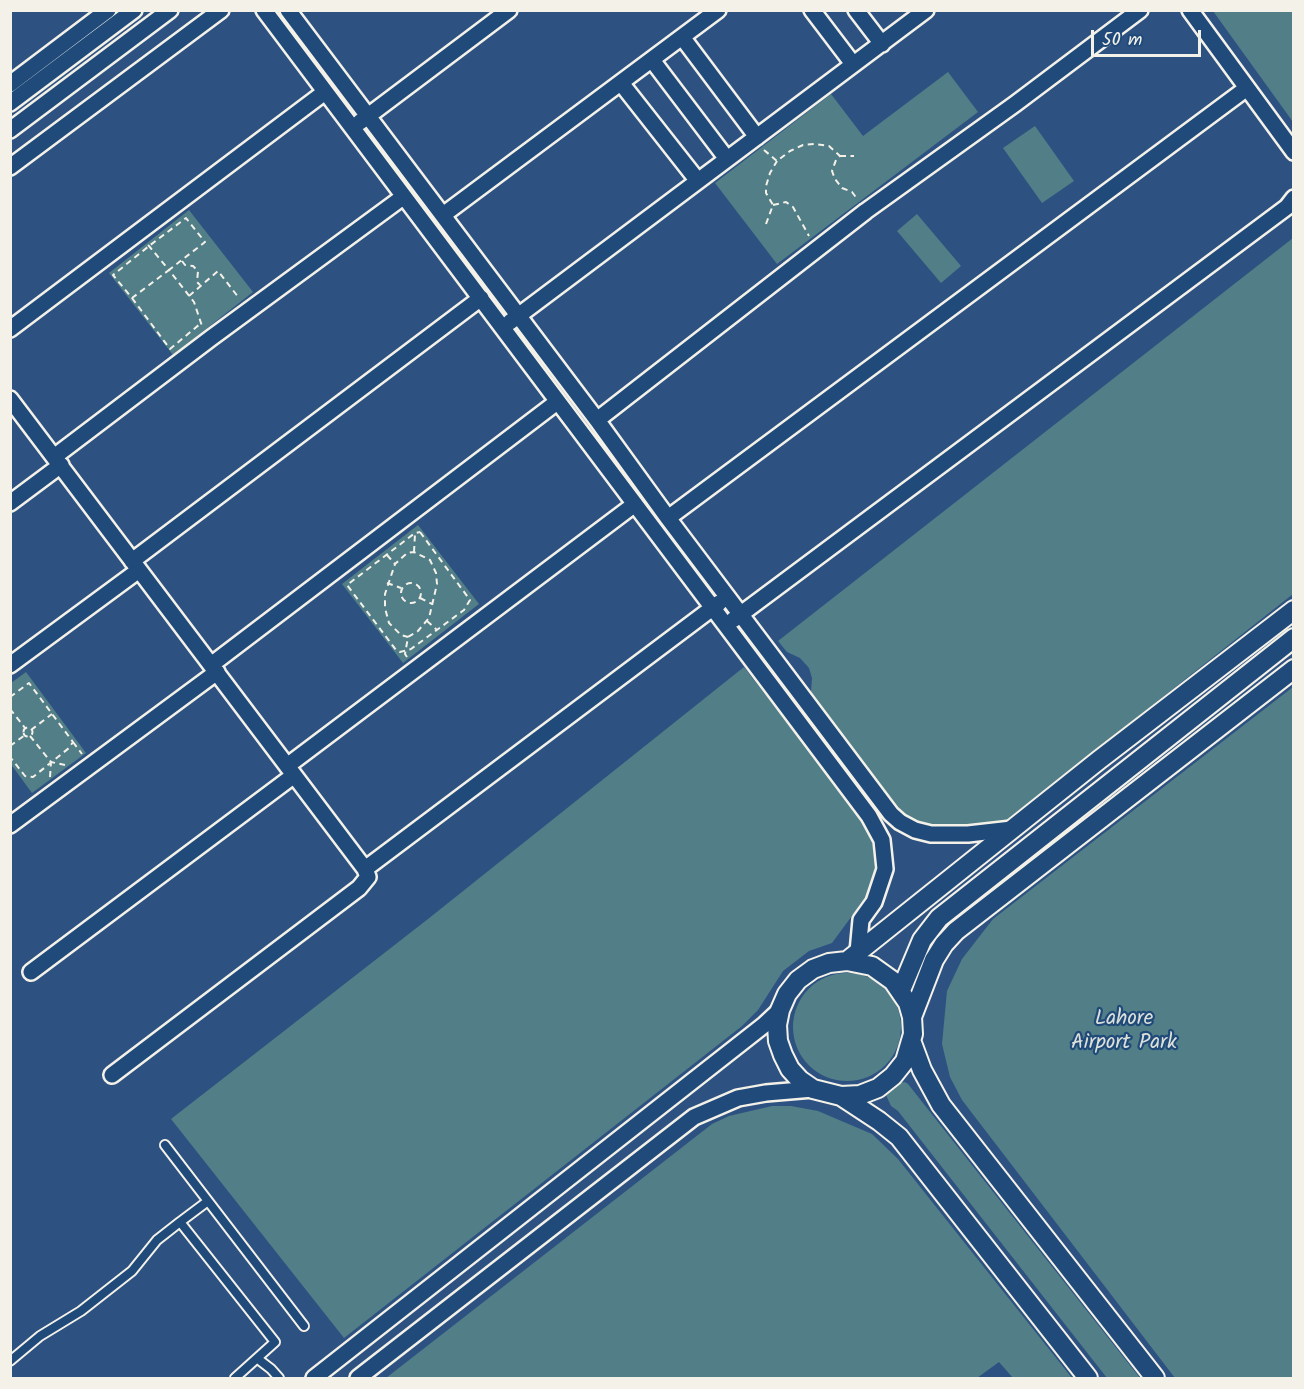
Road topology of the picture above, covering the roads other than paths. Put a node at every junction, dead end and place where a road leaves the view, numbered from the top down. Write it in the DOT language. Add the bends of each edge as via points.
graph roads {
  1 [pos="108,10"];
  2 [pos="134,10"];
  3 [pos="170,10"];
  4 [pos="221,10"];
  5 [pos="264,10"];
  6 [pos="288,10"];
  7 [pos="509,10"];
  8 [pos="718,10"];
  9 [pos="812,10"];
  10 [pos="856,10"];
  11 [pos="926,10"];
  12 [pos="1140,10"];
  13 [pos="1190,10"];
  14 [pos="908,16"];
  15 [pos="682,37"];
  16 [pos="882,44"];
  17 [pos="652,60"];
  18 [pos="854,64"];
  19 [pos="621,82"];
  20 [pos="10,84"];
  21 [pos="1246,88"];
  22 [pos="325,93"];
  23 [pos="10,103"];
  24 [pos="368,117"];
  25 [pos="353,128"];
  26 [pos="10,130"];
  27 [pos="756,138"];
  28 [pos="1293,152"];
  29 [pos="727,159"];
  30 [pos="10,167"];
  31 [pos="698,181"];
  32 [pos="403,197"];
  33 [pos="1293,198"];
  34 [pos="443,215"];
  35 [pos="481,298"];
  36 [pos="517,316"];
  37 [pos="503,328"];
  38 [pos="10,329"];
  39 [pos="10,399"];
  40 [pos="557,402"];
  41 [pos="597,420"];
  42 [pos="58,461"];
  43 [pos="10,503"];
  44 [pos="635,504"];
  45 [pos="668,518"];
  46 [pos="136,565"];
  47 [pos="728,596"];
  48 [pos="714,608"];
  49 [pos="1293,610"];
  50 [pos="741,614"];
  51 [pos="726,626"];
  52 [pos="1293,638"];
  53 [pos="10,665"];
  54 [pos="214,668"];
  55 [pos="1293,669"];
  56 [pos="290,771"];
  57 [pos="10,825"];
  58 [pos="1012,830"];
  59 [pos="365,869"];
  60 [pos="852,956"];
  61 [pos="31,972"];
  62 [pos="901,990"];
  63 [pos="780,1010"];
  64 [pos="912,1017"];
  65 [pos="912,1043"];
  66 [pos="112,1075"];
  67 [pos="813,1089"];
  68 [pos="841,1096"];
  69 [pos="165,1145"];
  70 [pos="208,1201"];
  71 [pos="180,1222"];
  72 [pos="304,1326"];
  73 [pos="258,1359"];
  74 [pos="10,1361"];
  75 [pos="235,1378"];
  76 [pos="279,1378"];
  77 [pos="314,1378"];
  78 [pos="358,1378"];
  79 [pos="1088,1378"];
  80 [pos="1155,1378"];
  1 -- 20 [label="street"];
  2 -- 23 [label="street"];
  3 -- 26 [label="street"];
  4 -- 30 [label="street"];
  5 -- 22 [label="street"];
  6 -- 24 [label="street"];
  7 -- 24 [label="street"];
  8 -- 15 [label="street"];
  9 -- 18 [label="street"];
  10 -- 16 [label="street"];
  11 -- 14 [label="street"];
  12 -- 41 [label="street" via="866,211"];
  13 -- 21 [label="street"];
  14 -- 16 [label="street"];
  15 -- 17 [label="street"];
  15 -- 27 [label="street"];
  16 -- 18 [label="street"];
  17 -- 19 [label="street"];
  17 -- 29 [label="street"];
  18 -- 27 [label="street"];
  19 -- 31 [label="street"];
  19 -- 34 [label="street"];
  21 -- 28 [label="street"];
  21 -- 45 [label="street"];
  22 -- 25 [label="street"];
  22 -- 38 [label="street"];
  24 -- 25 [label="street"];
  24 -- 34 [label="street"];
  25 -- 32 [label="street"];
  27 -- 29 [label="street"];
  29 -- 31 [label="street"];
  31 -- 36 [label="street"];
  32 -- 35 [label="street"];
  32 -- 42 [label="street" via="211,338"];
  33 -- 50 [label="street" via="1287,207"];
  34 -- 36 [label="street"];
  35 -- 37 [label="street"];
  35 -- 46 [label="street"];
  36 -- 37 [label="street"];
  36 -- 41 [label="street"];
  37 -- 40 [label="street"];
  39 -- 42 [label="street"];
  40 -- 44 [label="street"];
  40 -- 54 [label="street"];
  41 -- 45 [label="street"];
  42 -- 43 [label="street"];
  42 -- 46 [label="street"];
  44 -- 48 [label="street"];
  44 -- 56 [label="street" via="416,669"];
  45 -- 47 [label="street"];
  46 -- 53 [label="street"];
  46 -- 54 [label="street"];
  47 -- 48 [label="street"];
  47 -- 50 [label="street"];
  48 -- 51 [label="street"];
  48 -- 59 [label="street"];
  49 -- 58 [label="street"];
  50 -- 51 [label="street"];
  50 -- 58 [label="street" via="900,822 932,834"];
  51 -- 60 [label="street" via="878,830 885,869 874,902 861,920"];
  52 -- 62 [label="street" via="939,918 922,940"];
  54 -- 56 [label="street"];
  54 -- 57 [label="street"];
  55 -- 64 [label="street" via="950,937 934,960"];
  56 -- 59 [label="street"];
  56 -- 61 [label="street"];
  58 -- 60 [label="street"];
  59 -- 66 [label="street" via="368,878 358,888"];
  60 -- 62 [label="street" via="883,972"];
  60 -- 63 [label="street" via="813,969 798,980"];
  62 -- 64 [label="street"];
  63 -- 67 [label="street" via="778,1041 783,1055 790,1069"];
  63 -- 77 [label="street"];
  64 -- 65 [label="street"];
  65 -- 68 [label="street" via="894,1076 878,1088 860,1095"];
  65 -- 80 [label="street" via="941,1105"];
  67 -- 68 [label="street"];
  67 -- 78 [label="street" via="738,1098 694,1117"];
  68 -- 79 [label="street" via="889,1128 909,1147"];
  69 -- 70 [label="lane"];
  70 -- 71 [label="lane"];
  70 -- 72 [label="lane"];
  71 -- 73 [label="lane" via="275,1342"];
  71 -- 74 [label="lane" via="157,1240 132,1271"];
  73 -- 75 [label="lane"];
  73 -- 76 [label="lane"];
}
